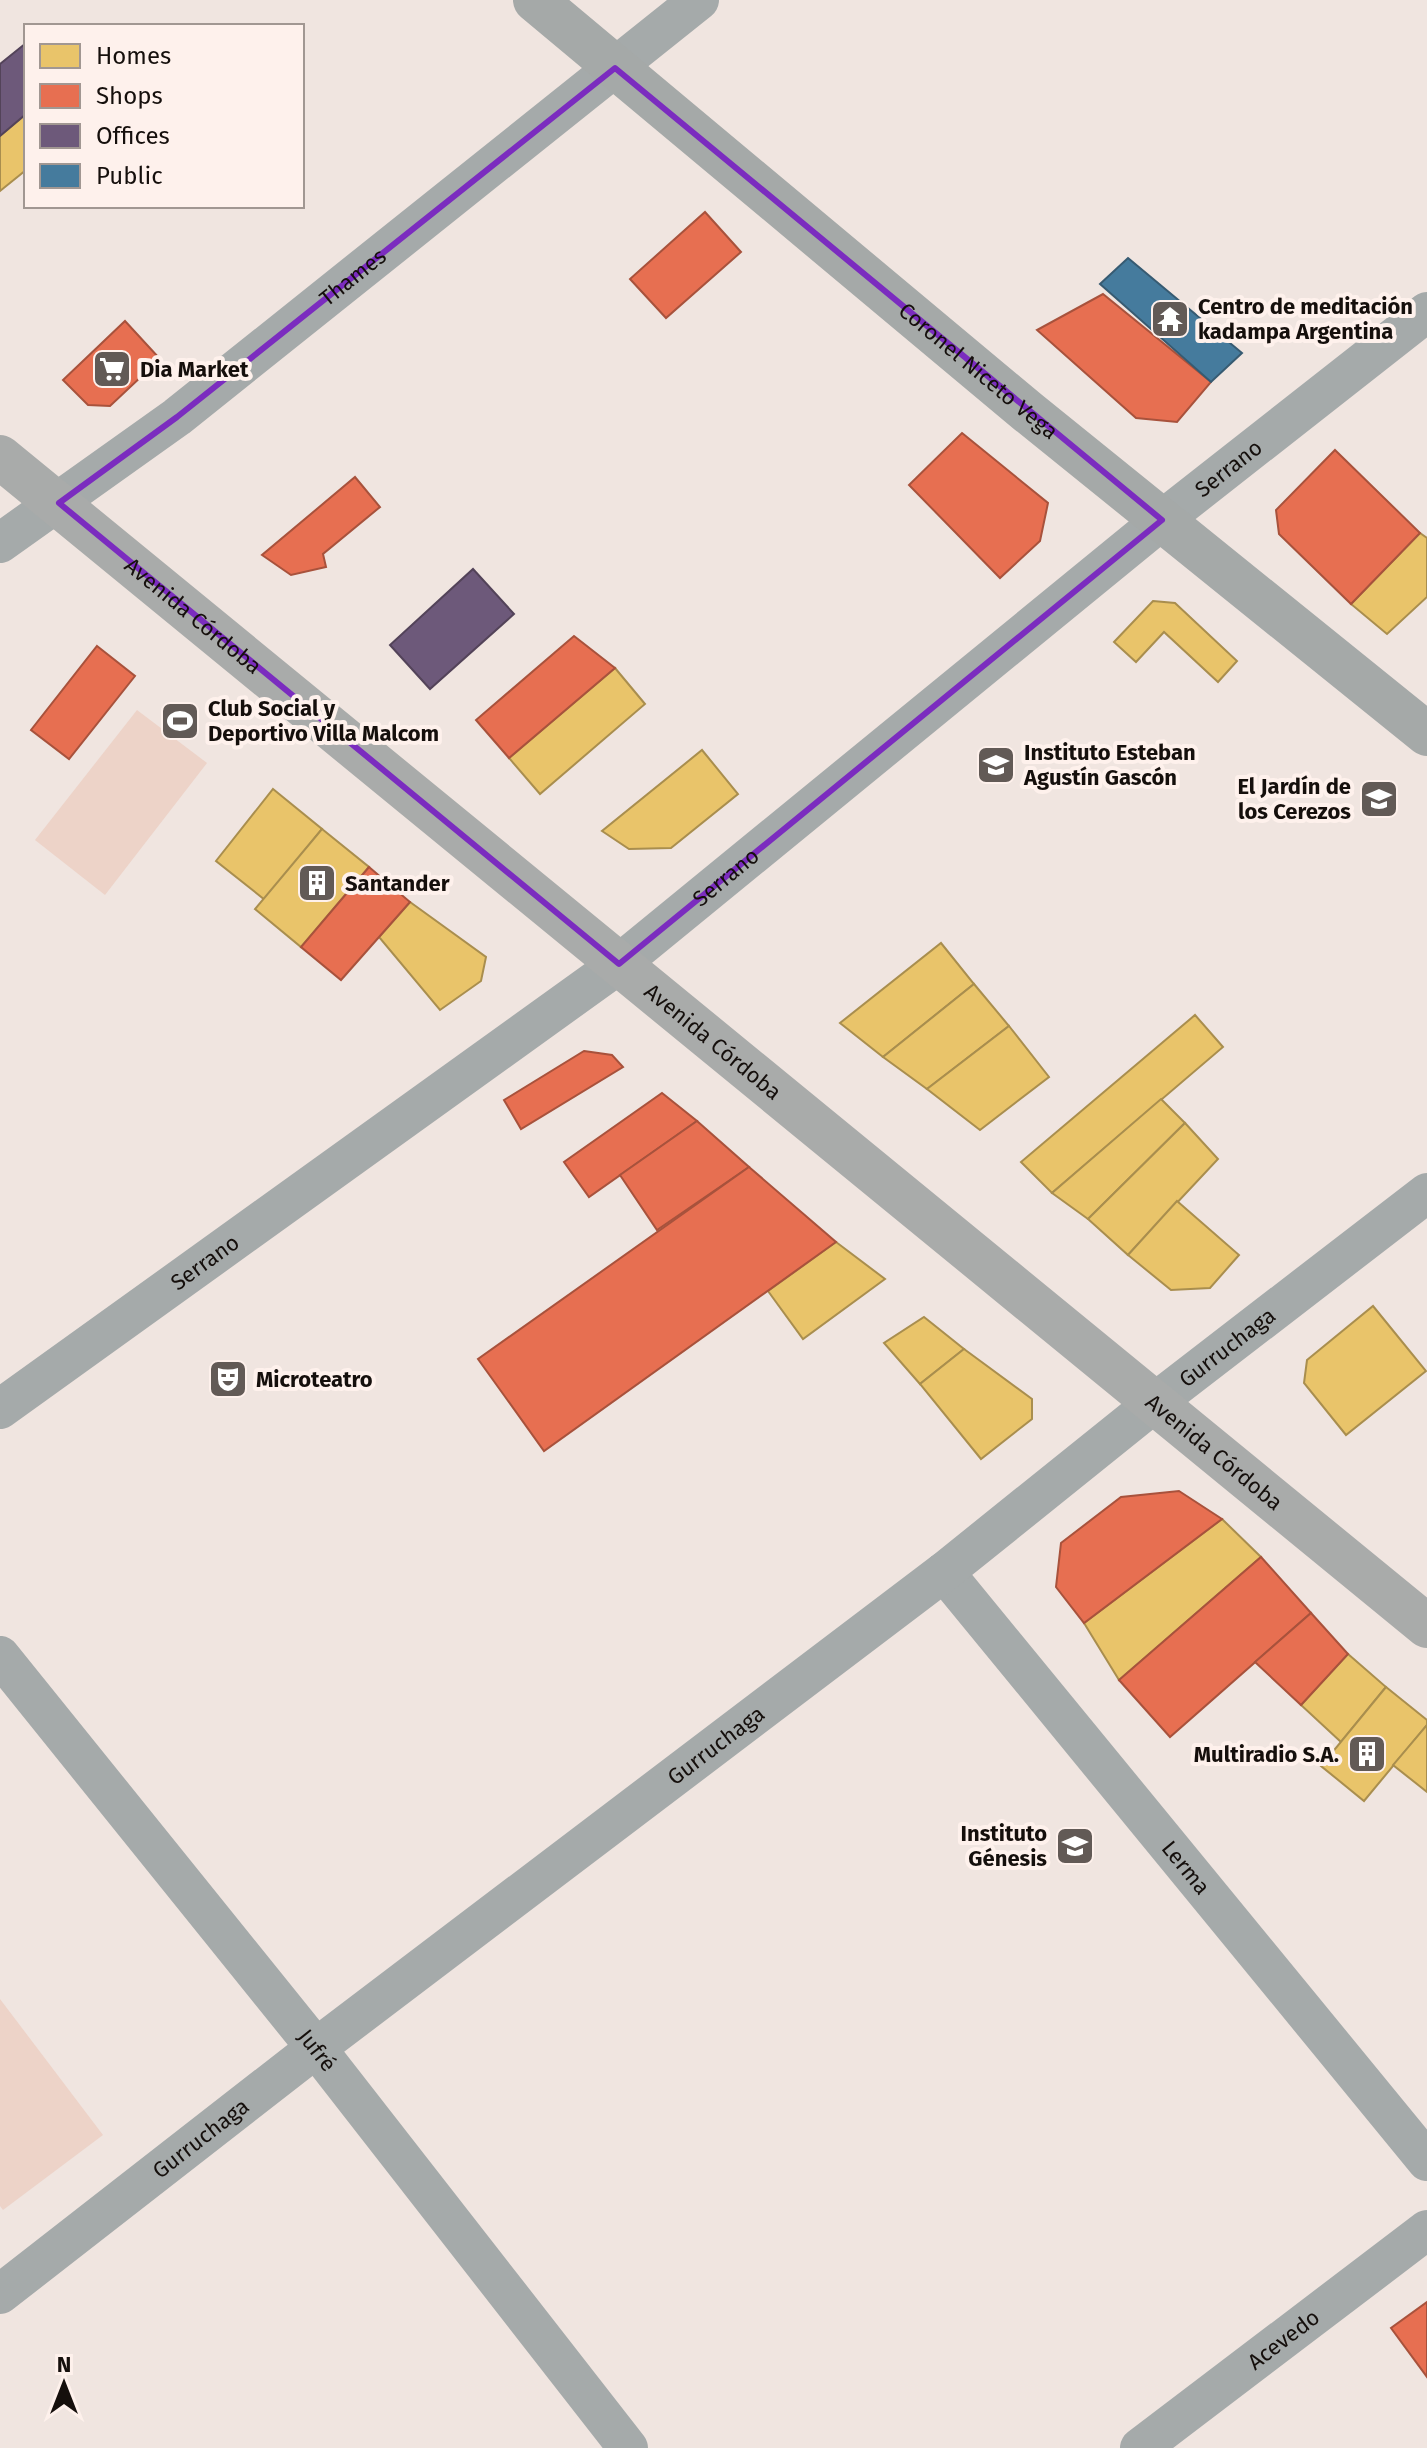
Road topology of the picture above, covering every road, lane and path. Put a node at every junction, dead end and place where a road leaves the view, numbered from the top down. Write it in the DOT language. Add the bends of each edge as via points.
graph roads {
  1 [pos="535,0"];
  2 [pos="699,0"];
  3 [pos="615,68"];
  4 [pos="1427,312"];
  5 [pos="0,457"];
  6 [pos="59,503"];
  7 [pos="1162,520"];
  8 [pos="0,543"];
  9 [pos="1427,734"];
  10 [pos="619,964"];
  11 [pos="1427,1193"];
  12 [pos="1153,1404"];
  13 [pos="0,1409"];
  14 [pos="944,1572"];
  15 [pos="1427,1626"];
  16 [pos="0,1656"];
  17 [pos="316,2048"];
  18 [pos="1427,2161"];
  19 [pos="1427,2230"];
  20 [pos="0,2294"];
  21 [pos="628,2448"];
  22 [pos="1140,2448"];
  1 -- 3 [label="street, Coronel Niceto Vega"];
  2 -- 3 [label="street, Thames"];
  3 -- 6 [label="street, Thames" via="177,417"];
  3 -- 7 [label="street, Coronel Niceto Vega"];
  4 -- 7 [label="street, Serrano"];
  5 -- 6 [label="main road, Avenida Córdoba"];
  6 -- 8 [label="street, Thames"];
  6 -- 10 [label="main road, Avenida Córdoba"];
  7 -- 9 [label="street, Coronel Niceto Vega"];
  7 -- 10 [label="street, Serrano"];
  10 -- 12 [label="main road, Avenida Córdoba"];
  10 -- 13 [label="street, Serrano"];
  11 -- 12 [label="street, Gurruchaga"];
  12 -- 14 [label="street, Gurruchaga"];
  12 -- 15 [label="main road, Avenida Córdoba"];
  14 -- 17 [label="street, Gurruchaga"];
  14 -- 18 [label="street, Lerma"];
  16 -- 17 [label="street, Jufré"];
  17 -- 20 [label="street, Gurruchaga"];
  17 -- 21 [label="street, Jufré"];
  19 -- 22 [label="street, Acevedo"];
}
